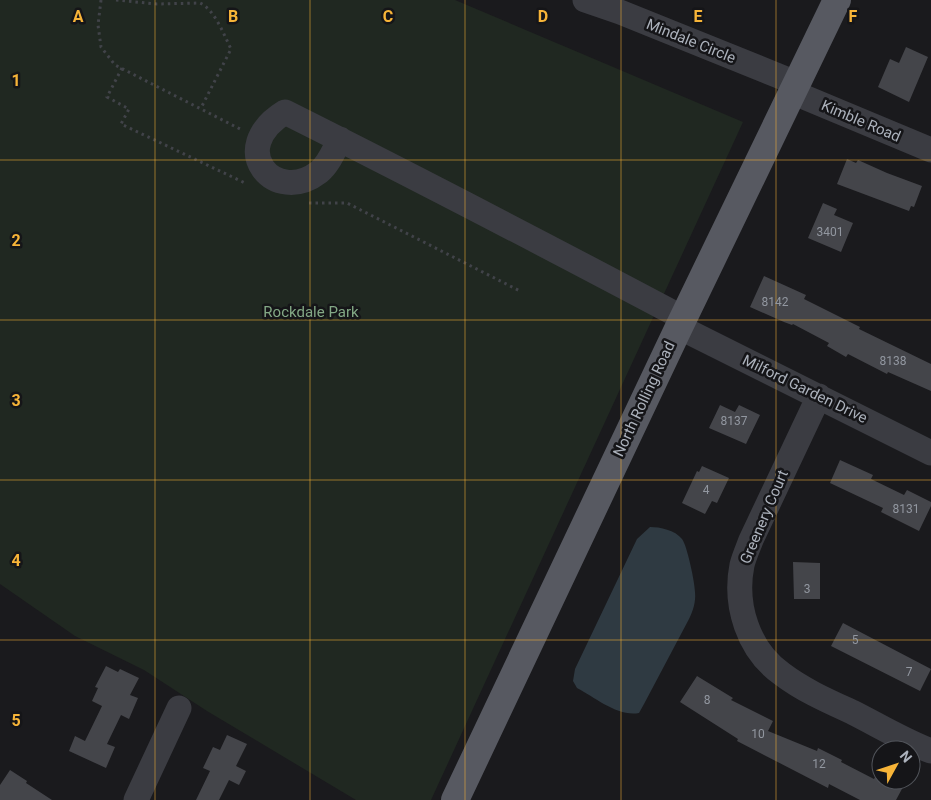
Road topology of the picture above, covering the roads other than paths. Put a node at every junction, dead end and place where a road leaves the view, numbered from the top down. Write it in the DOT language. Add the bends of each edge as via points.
graph roads {
  1 [pos="585,0"];
  2 [pos="837,0"];
  3 [pos="794,88"];
  4 [pos="340,139"];
  5 [pos="931,150"];
  6 [pos="681,322"];
  7 [pos="819,396"];
  8 [pos="931,452"];
  9 [pos="179,708"];
  10 [pos="931,751"];
  11 [pos="136,800"];
  12 [pos="455,800"];
  1 -- 3 [label="street, Mindale Circle" via="620,12"];
  2 -- 3 [label="main road, North Rolling Road"];
  3 -- 5 [label="street, Kimble Road"];
  3 -- 6 [label="main road, North Rolling Road"];
  4 -- 4 [label="street" via="285,112 263,131 257,146 258,158 262,169 277,180 307,180 320,171"];
  4 -- 6 [label="street, Milford Garden Drive"];
  6 -- 7 [label="street, Milford Garden Drive"];
  6 -- 12 [label="main road, North Rolling Road"];
  7 -- 8 [label="street, Milford Garden Drive"];
  7 -- 10 [label="street, Greenery Court" via="742,564 739,585 750,636 763,657 780,674"];
  9 -- 11 [label="street"];
}
